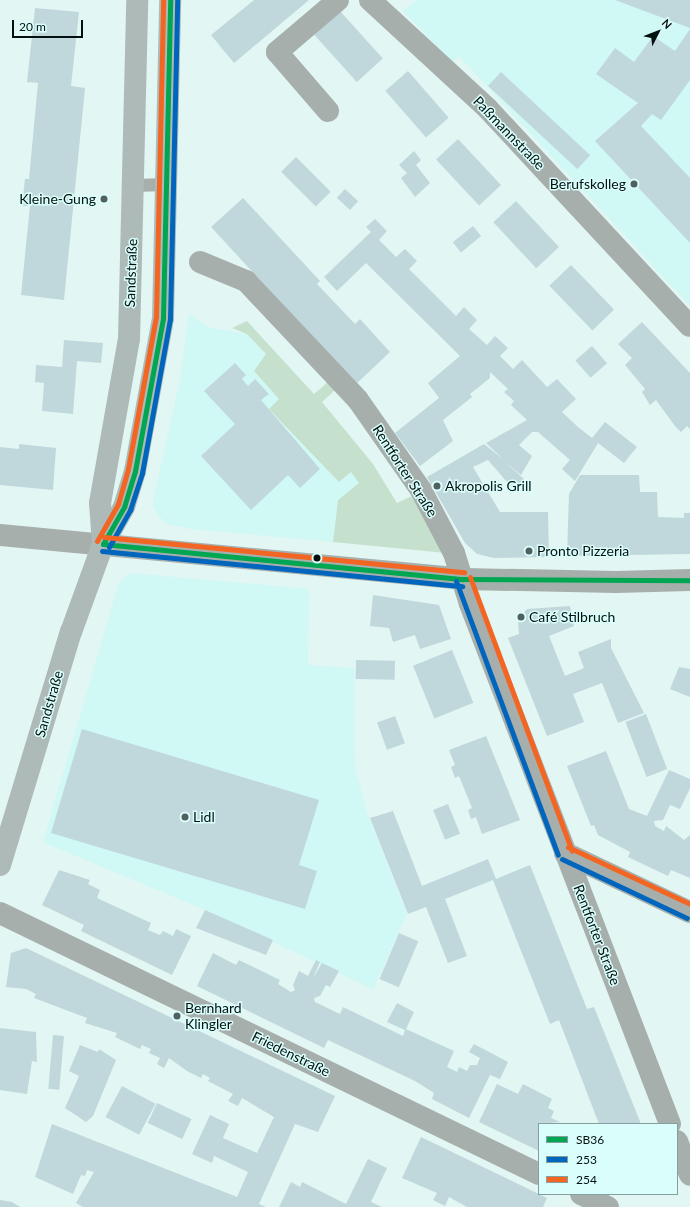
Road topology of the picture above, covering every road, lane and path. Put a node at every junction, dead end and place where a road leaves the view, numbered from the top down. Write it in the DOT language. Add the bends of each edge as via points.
graph roads {
  1 [pos="137,0"];
  2 [pos="170,0"];
  3 [pos="338,0"];
  4 [pos="370,0"];
  5 [pos="328,111"];
  6 [pos="134,184"];
  7 [pos="166,184"];
  8 [pos="200,262"];
  9 [pos="690,326"];
  10 [pos="0,535"];
  11 [pos="103,544"];
  12 [pos="462,579"];
  13 [pos="690,580"];
  14 [pos="565,853"];
  15 [pos="0,865"];
  16 [pos="690,912"];
  17 [pos="0,913"];
  18 [pos="670,1123"];
  19 [pos="678,1144"];
  20 [pos="538,1174"];
  21 [pos="690,1175"];
  22 [pos="583,1195"];
  23 [pos="608,1207"];
  1 -- 6 [label="main road, Sandstraße"];
  2 -- 7 [label="main road, Sandstraße"];
  3 -- 5 [label="street" via="277,52"];
  4 -- 9 [label="street, Paßmannstraße" via="488,109"];
  6 -- 7 [label="lane"];
  6 -- 11 [label="main road, Sandstraße" via="129,339 100,503"];
  7 -- 11 [label="main road, Sandstraße" via="164,318 135,471 124,507"];
  8 -- 12 [label="street, Rentforter Straße" via="246,281 358,400 421,490 454,553"];
  10 -- 11 [label="street"];
  11 -- 12 [label="street"];
  11 -- 15 [label="main road, Sandstraße" via="49,698"];
  12 -- 13 [label="street" via="616,582"];
  12 -- 14 [label="street, Rentforter Straße"];
  14 -- 16 [label="street"];
  14 -- 18 [label="street, Rentforter Straße"];
  17 -- 20 [label="street, Friedenstraße"];
  19 -- 21 [label="street"];
  22 -- 23 [label="street"];
}
